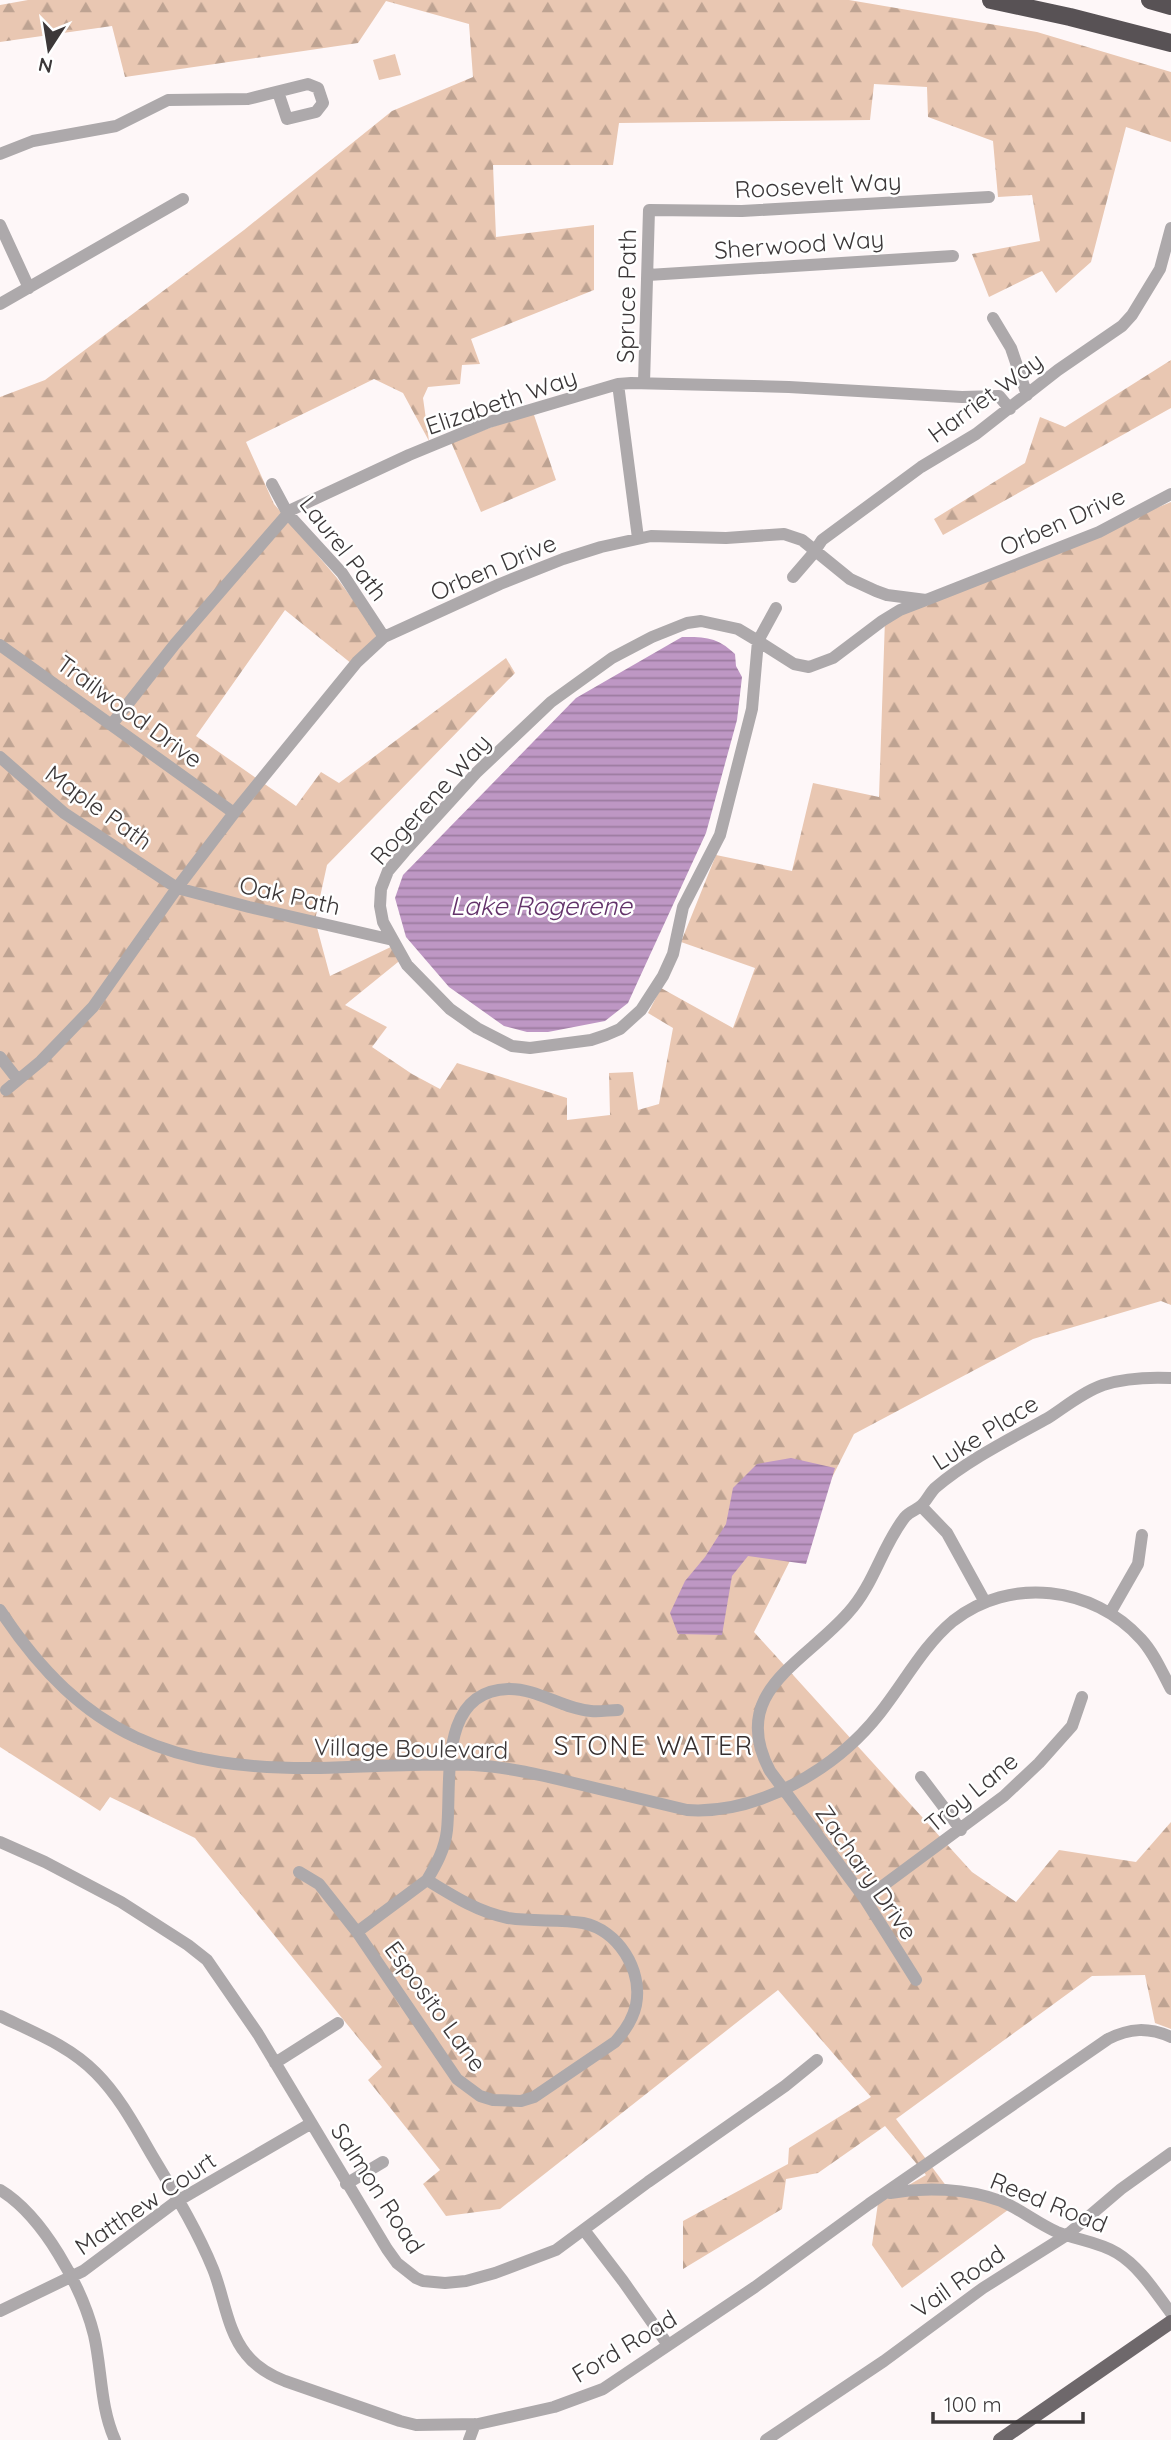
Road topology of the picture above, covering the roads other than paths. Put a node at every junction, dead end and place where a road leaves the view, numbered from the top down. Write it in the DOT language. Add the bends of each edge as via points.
graph roads {
  1 [pos="991,0"];
  2 [pos="1150,0"];
  3 [pos="1171,6"];
  4 [pos="1171,43"];
  5 [pos="278,92"];
  6 [pos="0,154"];
  7 [pos="989,197"];
  8 [pos="183,199"];
  9 [pos="649,210"];
  10 [pos="0,225"];
  11 [pos="1171,228"];
  12 [pos="953,256"];
  13 [pos="648,275"];
  14 [pos="29,288"];
  15 [pos="0,304"];
  16 [pos="993,318"];
  17 [pos="644,383"];
  18 [pos="618,384"];
  19 [pos="1027,395"];
  20 [pos="1010,409"];
  21 [pos="272,484"];
  22 [pos="1171,494"];
  23 [pos="288,514"];
  24 [pos="638,538"];
  25 [pos="815,550"];
  26 [pos="793,577"];
  27 [pos="926,600"];
  28 [pos="776,608"];
  29 [pos="384,637"];
  30 [pos="758,640"];
  31 [pos="0,645"];
  32 [pos="112,724"];
  33 [pos="0,757"];
  34 [pos="234,813"];
  35 [pos="177,888"];
  36 [pos="393,940"];
  37 [pos="0,1057"];
  38 [pos="18,1080"];
  39 [pos="6,1090"];
  40 [pos="1171,1378"];
  41 [pos="921,1506"];
  42 [pos="1142,1535"];
  43 [pos="985,1602"];
  44 [pos="0,1611"];
  45 [pos="1110,1613"];
  46 [pos="1171,1689"];
  47 [pos="1082,1697"];
  48 [pos="618,1710"];
  49 [pos="450,1765"];
  50 [pos="921,1777"];
  51 [pos="784,1789"];
  52 [pos="961,1830"];
  53 [pos="0,1842"];
  54 [pos="299,1872"];
  55 [pos="427,1880"];
  56 [pos="865,1899"];
  57 [pos="356,1932"];
  58 [pos="916,1980"];
  59 [pos="0,2016"];
  60 [pos="338,2022"];
  61 [pos="1171,2037"];
  62 [pos="817,2060"];
  63 [pos="275,2063"];
  64 [pos="310,2124"];
  65 [pos="1171,2153"];
  66 [pos="383,2162"];
  67 [pos="346,2183"];
  68 [pos="0,2190"];
  69 [pos="883,2194"];
  70 [pos="179,2200"];
  71 [pos="584,2230"];
  72 [pos="1067,2235"];
  73 [pos="70,2276"];
  74 [pos="0,2311"];
  75 [pos="1171,2313"];
  76 [pos="1171,2322"];
  77 [pos="668,2346"];
  78 [pos="475,2424"];
  79 [pos="115,2440"];
  80 [pos="469,2440"];
  81 [pos="766,2440"];
  82 [pos="1000,2440"];
  1 -- 4 [label="highway"];
  2 -- 3 [label="highway"];
  5 -- 6 [label="street" via="248,99 168,100 116,126 33,141"];
  7 -- 9 [label="street, Roosevelt Way" via="741,211"];
  8 -- 14 [label="street"];
  9 -- 13 [label="street, Spruce Path"];
  10 -- 14 [label="street"];
  11 -- 19 [label="street, Harriet Way" via="1160,269 1132,315"];
  12 -- 13 [label="street, Sherwood Way"];
  13 -- 17 [label="street, Spruce Path"];
  14 -- 15 [label="street"];
  16 -- 19 [label="street" via="1012,348"];
  17 -- 18 [label="street, Elizabeth Way"];
  17 -- 20 [label="street, Elizabeth Way" via="999,396"];
  18 -- 23 [label="street, Elizabeth Way" via="489,422"];
  18 -- 24 [label="street, Spruce Path"];
  19 -- 20 [label="street, Harriet Way"];
  20 -- 25 [label="street, Harriet Way" via="863,508"];
  21 -- 23 [label="street, Laurel Path"];
  22 -- 27 [label="street, Orben Drive" via="1099,532"];
  23 -- 29 [label="street, Laurel Path" via="342,573"];
  23 -- 32 [label="street, Elizabeth Way"];
  24 -- 25 [label="street, Orben Drive" via="784,534"];
  24 -- 29 [label="street, Orben Drive" via="563,559"];
  25 -- 26 [label="street, Harriet Way"];
  25 -- 27 [label="street, Orben Drive" via="850,579 876,592"];
  27 -- 30 [label="street, Rogerene Way" via="900,610 816,667 794,664"];
  28 -- 30 [label="street"];
  29 -- 34 [label="street, Orben Drive" via="357,662"];
  30 -- 36 [label="street, Rogerene Way" via="738,629 701,621 687,623 612,658 551,702 476,774 388,871 380,906"];
  30 -- 36 [label="street, Rogerene Way" via="752,709 720,835 683,907 663,976 641,1010 620,1029 566,1044 512,1046 450,1009 407,965"];
  31 -- 32 [label="street, Trailwood Drive"];
  32 -- 34 [label="street, Trailwood Drive"];
  33 -- 35 [label="street, Maple Path" via="64,813"];
  34 -- 35 [label="street, Orben Drive"];
  35 -- 36 [label="street, Oak Path"];
  35 -- 38 [label="street, Orben Drive" via="93,1007"];
  37 -- 38 [label="street"];
  38 -- 39 [label="street, Orben Drive"];
  40 -- 41 [label="street, Luke Place" via="1101,1386 957,1473 933,1490"];
  41 -- 43 [label="street" via="947,1533"];
  41 -- 51 [label="street, Luke Place" via="900,1524 870,1584 849,1612 781,1676 761,1704 756,1724 760,1748"];
  42 -- 45 [label="street" via="1138,1564"];
  43 -- 45 [label="street, Village Boulevard" via="1020,1593 1052,1593 1078,1598"];
  43 -- 51 [label="street, Village Boulevard" via="938,1636 878,1716 846,1748"];
  44 -- 49 [label="street, Village Boulevard" via="62,1688 143,1742 236,1766"];
  45 -- 46 [label="street, Village Boulevard" via="1141,1639"];
  47 -- 52 [label="street, Troy Lane" via="1072,1726 1056,1745 1004,1797"];
  48 -- 49 [label="street" via="589,1711 520,1690 498,1690 479,1698 462,1715 452,1739"];
  49 -- 51 [label="street, Village Boulevard" via="527,1772 687,1810 734,1808"];
  49 -- 55 [label="street" via="447,1832"];
  50 -- 52 [label="street"];
  51 -- 56 [label="street, Zachary Drive"];
  52 -- 56 [label="street, Troy Lane"];
  53 -- 63 [label="street, Salmon Road" via="121,1902 188,1945 232,1994"];
  54 -- 57 [label="street, Esposito Lane" via="319,1884"];
  55 -- 57 [label="street"];
  55 -- 57 [label="street, Esposito Lane" via="466,1905 508,1918 598,1928 626,1955 635,1976 636,2005 625,2031 534,2097 507,2101 480,2096 457,2079"];
  56 -- 58 [label="street, Zachary Drive"];
  59 -- 70 [label="street, Ford Road" via="87,2063 126,2111"];
  60 -- 63 [label="street"];
  61 -- 69 [label="street, Ford Road" via="1139,2029 1108,2039"];
  62 -- 71 [label="street, Salmon Road"];
  63 -- 64 [label="street, Salmon Road"];
  64 -- 67 [label="street, Salmon Road"];
  64 -- 70 [label="street, Matthew Court"];
  65 -- 72 [label="street, Vail Road"];
  66 -- 67 [label="street"];
  67 -- 71 [label="street, Salmon Road" via="397,2263 423,2281 466,2281 495,2273 556,2250"];
  68 -- 73 [label="street" via="29,2214"];
  69 -- 72 [label="street, Reed Road" via="913,2189 977,2194"];
  69 -- 77 [label="street, Ford Road"];
  70 -- 73 [label="street, Matthew Court"];
  70 -- 78 [label="street, Ford Road" via="214,2270 238,2341 269,2374 416,2425"];
  71 -- 77 [label="street"];
  72 -- 75 [label="street, Reed Road" via="1118,2254 1142,2275"];
  72 -- 81 [label="street, Vail Road"];
  73 -- 74 [label="street, Matthew Court"];
  73 -- 79 [label="street" via="94,2336 103,2401"];
  76 -- 82 [label="main road"];
  77 -- 78 [label="street, Ford Road" via="603,2389 573,2401"];
  78 -- 80 [label="street"];
}
